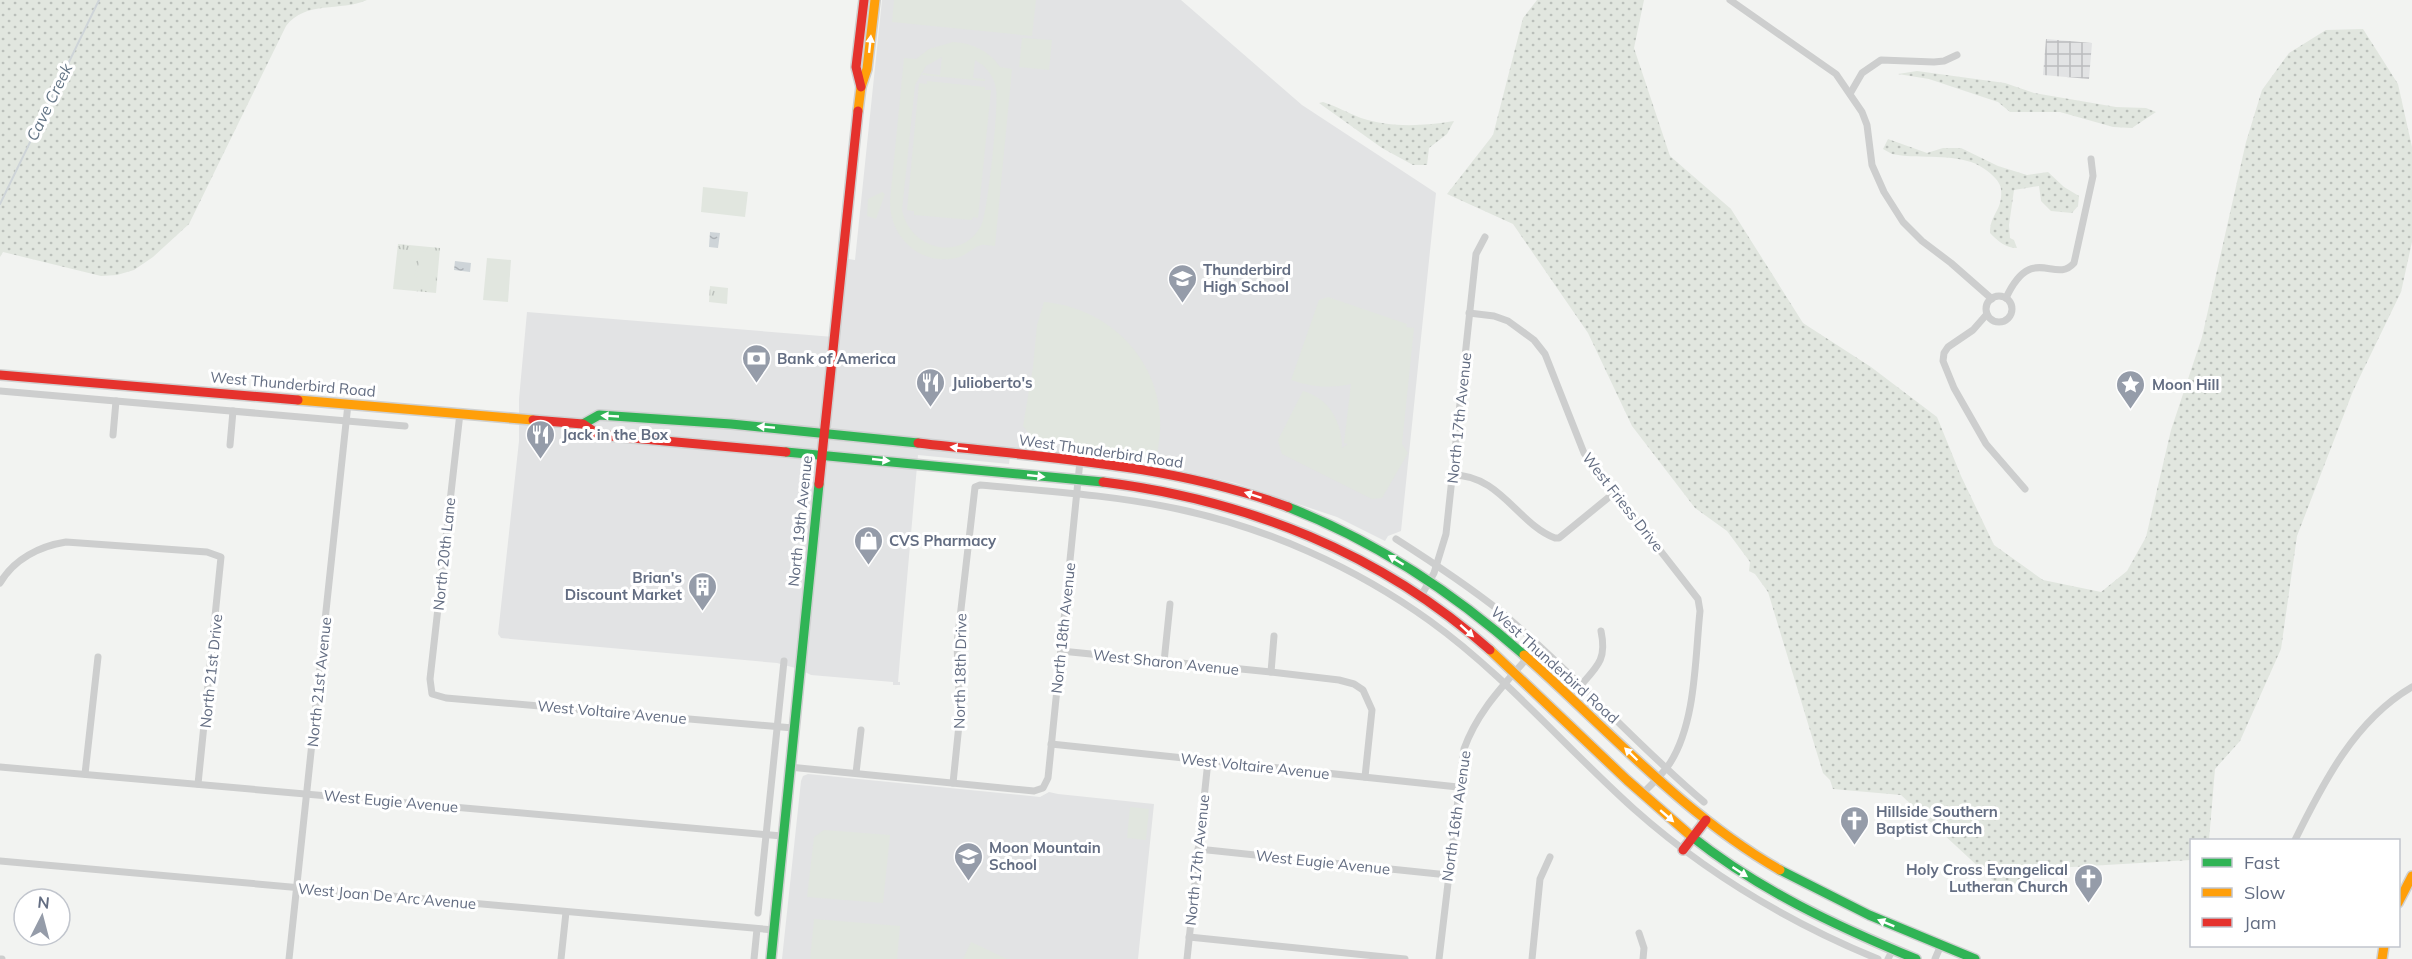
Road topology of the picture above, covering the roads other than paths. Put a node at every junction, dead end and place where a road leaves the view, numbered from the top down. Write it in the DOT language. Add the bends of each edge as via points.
graph roads {
  1 [pos="864,0"];
  2 [pos="875,0"];
  3 [pos="1730,0"];
  4 [pos="1958,54"];
  5 [pos="861,87"];
  6 [pos="1851,92"];
  7 [pos="2091,159"];
  8 [pos="1485,237"];
  9 [pos="1992,298"];
  10 [pos="2006,298"];
  11 [pos="1469,313"];
  12 [pos="1987,314"];
  13 [pos="0,375"];
  14 [pos="0,391"];
  15 [pos="116,400"];
  16 [pos="348,404"];
  17 [pos="233,411"];
  18 [pos="460,413"];
  19 [pos="347,421"];
  20 [pos="583,424"];
  21 [pos="405,426"];
  22 [pos="824,433"];
  23 [pos="113,435"];
  24 [pos="230,445"];
  25 [pos="980,450"];
  26 [pos="823,454"];
  27 [pos="1080,461"];
  28 [pos="978,470"];
  29 [pos="1453,475"];
  30 [pos="1078,480"];
  31 [pos="2025,489"];
  32 [pos="1614,493"];
  33 [pos="1077,494"];
  34 [pos="1396,539"];
  35 [pos="1437,564"];
  36 [pos="1429,581"];
  37 [pos="0,583"];
  38 [pos="1421,596"];
  39 [pos="1170,604"];
  40 [pos="1601,631"];
  41 [pos="1274,636"];
  42 [pos="1061,651"];
  43 [pos="98,657"];
  44 [pos="1528,657"];
  45 [pos="784,661"];
  46 [pos="1164,662"];
  47 [pos="1271,672"];
  48 [pos="1514,673"];
  49 [pos="1505,684"];
  50 [pos="1580,686"];
  51 [pos="2412,687"];
  52 [pos="432,694"];
  53 [pos="778,726"];
  54 [pos="793,728"];
  55 [pos="861,730"];
  56 [pos="1051,744"];
  57 [pos="1208,761"];
  58 [pos="0,767"];
  59 [pos="789,767"];
  60 [pos="1666,770"];
  61 [pos="856,773"];
  62 [pos="85,774"];
  63 [pos="1365,777"];
  64 [pos="1658,779"];
  65 [pos="953,783"];
  66 [pos="198,784"];
  67 [pos="1458,787"];
  68 [pos="306,794"];
  69 [pos="1642,794"];
  70 [pos="1704,802"];
  71 [pos="1706,820"];
  72 [pos="766,834"];
  73 [pos="782,836"];
  74 [pos="1693,838"];
  75 [pos="2296,839"];
  76 [pos="1198,849"];
  77 [pos="1683,850"];
  78 [pos="1550,857"];
  79 [pos="0,861"];
  80 [pos="1448,875"];
  81 [pos="2412,876"];
  82 [pos="296,887"];
  83 [pos="2400,899"];
  84 [pos="566,912"];
  85 [pos="758,913"];
  86 [pos="757,928"];
  87 [pos="774,930"];
  88 [pos="1639,933"];
  89 [pos="1189,937"];
  90 [pos="1941,945"];
  91 [pos="1893,949"];
  92 [pos="289,959"];
  93 [pos="561,959"];
  94 [pos="754,959"];
  95 [pos="771,959"];
  96 [pos="1187,959"];
  97 [pos="1405,959"];
  98 [pos="1439,959"];
  99 [pos="1532,959"];
  100 [pos="1643,959"];
  101 [pos="1878,959"];
  102 [pos="1888,959"];
  103 [pos="1916,959"];
  104 [pos="1935,959"];
  105 [pos="1975,959"];
  1 -- 5 [label="main road, North 19th Avenue" via="856,67"];
  5 -- 2 [label="main road, North 19th Avenue, one-way" via="867,69"];
  3 -- 6 [label="street" via="1836,74"];
  4 -- 6 [label="street" via="1934,62 1881,60 1862,73"];
  5 -- 22 [label="main road, North 19th Avenue"];
  6 -- 9 [label="street" via="1867,125 1872,165 1903,222"];
  7 -- 10 [label="street" via="2093,176 2074,263 2061,271 2031,267 2018,278"];
  8 -- 11 [label="street, North 17th Avenue" via="1476,254"];
  9 -- 10 [label="street"];
  9 -- 12 [label="street"];
  10 -- 12 [label="street" via="2013,308 2007,320 1995,322"];
  11 -- 29 [label="street, North 17th Avenue"];
  11 -- 32 [label="street, West Friess Drive" via="1508,321 1545,354 1584,453"];
  12 -- 31 [label="street" via="1973,330 1948,347 1943,362 1986,444"];
  13 -- 16 [label="main road, West Thunderbird Road"];
  14 -- 15 [label="street"];
  15 -- 17 [label="street"];
  15 -- 23 [label="street"];
  16 -- 18 [label="main road, West Thunderbird Road"];
  16 -- 19 [label="street, North 21st Avenue"];
  17 -- 19 [label="street"];
  17 -- 24 [label="street"];
  18 -- 20 [label="main road, West Thunderbird Road"];
  18 -- 52 [label="street, North 20th Lane" via="430,680"];
  19 -- 21 [label="street"];
  19 -- 68 [label="street, North 21st Avenue"];
  22 -- 20 [label="main road, West Thunderbird Road, one-way" via="598,415"];
  20 -- 26 [label="main road, West Thunderbird Road" via="599,435"];
  25 -- 22 [label="main road, West Thunderbird Road, one-way"];
  22 -- 26 [label="main road, North 19th Avenue"];
  25 -- 27 [label="main road, West Thunderbird Road"];
  25 -- 28 [label="main road"];
  26 -- 28 [label="main road, West Thunderbird Road, one-way"];
  26 -- 54 [label="main road, North 19th Avenue"];
  27 -- 30 [label="street, North 18th Avenue"];
  36 -- 27 [label="main road, West Thunderbird Road, one-way" via="1354,537 1266,499 1181,476"];
  28 -- 30 [label="main road, West Thunderbird Road, one-way"];
  29 -- 32 [label="street" via="1485,483 1555,538"];
  29 -- 35 [label="street, North 17th Avenue" via="1446,534"];
  30 -- 33 [label="street, North 18th Avenue"];
  30 -- 38 [label="main road, West Thunderbird Road" via="1148,488 1234,509 1302,532"];
  32 -- 60 [label="street, West Friess Drive" via="1694,592 1700,611 1688,716 1681,742"];
  33 -- 42 [label="street, North 18th Avenue"];
  33 -- 49 [label="street" via="1198,514 1312,554 1411,608 1471,652"];
  33 -- 65 [label="street, North 18th Drive" via="975,487 957,644 960,715"];
  34 -- 35 [label="street, West Thunderbird Road"];
  35 -- 36 [label="street, North 17th Avenue"];
  35 -- 50 [label="street, West Thunderbird Road" via="1502,613"];
  36 -- 38 [label="street, North 17th Avenue"];
  36 -- 44 [label="main road, West Thunderbird Road"];
  37 -- 66 [label="street, North 21st Drive" via="20,560 66,542 207,552 221,557"];
  38 -- 48 [label="main road, West Thunderbird Road, one-way"];
  39 -- 46 [label="street"];
  40 -- 50 [label="street" via="1605,648 1601,660"];
  41 -- 47 [label="street"];
  42 -- 46 [label="street, West Sharon Avenue"];
  42 -- 56 [label="street, North 18th Avenue"];
  43 -- 62 [label="street"];
  44 -- 48 [label="street, North 16th Avenue"];
  64 -- 44 [label="main road, West Thunderbird Road, one-way"];
  45 -- 53 [label="street"];
  46 -- 47 [label="street, West Sharon Avenue"];
  47 -- 63 [label="street, West Sharon Avenue" via="1339,680 1363,690 1372,711"];
  48 -- 49 [label="street, North 16th Avenue"];
  48 -- 69 [label="main road, West Thunderbird Road"];
  49 -- 67 [label="street, North 16th Avenue" via="1472,728"];
  49 -- 77 [label="street"];
  50 -- 60 [label="street, West Thunderbird Road"];
  51 -- 75 [label="street" via="2370,719 2352,742"];
  52 -- 53 [label="street, West Voltaire Avenue"];
  53 -- 54 [label="street, West Voltaire Avenue"];
  53 -- 72 [label="street"];
  54 -- 59 [label="main road, North 19th Avenue"];
  55 -- 61 [label="street"];
  56 -- 57 [label="street, West Voltaire Avenue"];
  56 -- 65 [label="street, North 18th Avenue" via="1047,782 1040,791"];
  57 -- 63 [label="street, West Voltaire Avenue"];
  57 -- 76 [label="street, North 17th Avenue"];
  58 -- 62 [label="street, West Eugie Avenue"];
  59 -- 61 [label="street"];
  59 -- 73 [label="main road, North 19th Avenue"];
  60 -- 64 [label="street"];
  60 -- 70 [label="street, West Thunderbird Road"];
  61 -- 65 [label="street"];
  62 -- 66 [label="street, West Eugie Avenue"];
  63 -- 67 [label="street, West Voltaire Avenue"];
  64 -- 69 [label="street"];
  64 -- 71 [label="main road, West Thunderbird Road"];
  66 -- 68 [label="street, West Eugie Avenue"];
  67 -- 80 [label="street, North 16th Avenue"];
  68 -- 72 [label="street, West Eugie Avenue"];
  68 -- 82 [label="street, North 21st Avenue"];
  69 -- 74 [label="main road, West Thunderbird Road, one-way"];
  71 -- 74 [label="main road"];
  90 -- 71 [label="main road, West Thunderbird Road, one-way" via="1812,889 1734,842"];
  72 -- 73 [label="street, West Eugie Avenue"];
  72 -- 85 [label="street"];
  73 -- 87 [label="main road, North 19th Avenue"];
  74 -- 77 [label="main road"];
  74 -- 91 [label="main road, West Thunderbird Road, one-way" via="1791,903"];
  76 -- 80 [label="street, West Eugie Avenue"];
  76 -- 89 [label="street, North 17th Avenue"];
  77 -- 101 [label="street" via="1780,913"];
  78 -- 99 [label="street" via="1540,879"];
  79 -- 82 [label="street, West Joan De Arc Avenue"];
  80 -- 98 [label="street, North 16th Avenue"];
  81 -- 83 [label="main road"];
  82 -- 84 [label="street, West Joan De Arc Avenue"];
  82 -- 92 [label="street, North 21st Avenue"];
  84 -- 86 [label="street, West Joan De Arc Avenue"];
  84 -- 93 [label="street"];
  86 -- 87 [label="street, West Joan De Arc Avenue"];
  86 -- 94 [label="street"];
  87 -- 95 [label="main road, North 19th Avenue"];
  88 -- 100 [label="street"];
  89 -- 96 [label="street, North 17th Avenue"];
  89 -- 97 [label="street"];
  90 -- 104 [label="street"];
  90 -- 105 [label="main road, West Thunderbird Road"];
  91 -- 102 [label="street"];
  91 -- 103 [label="main road, West Thunderbird Road"];
}
